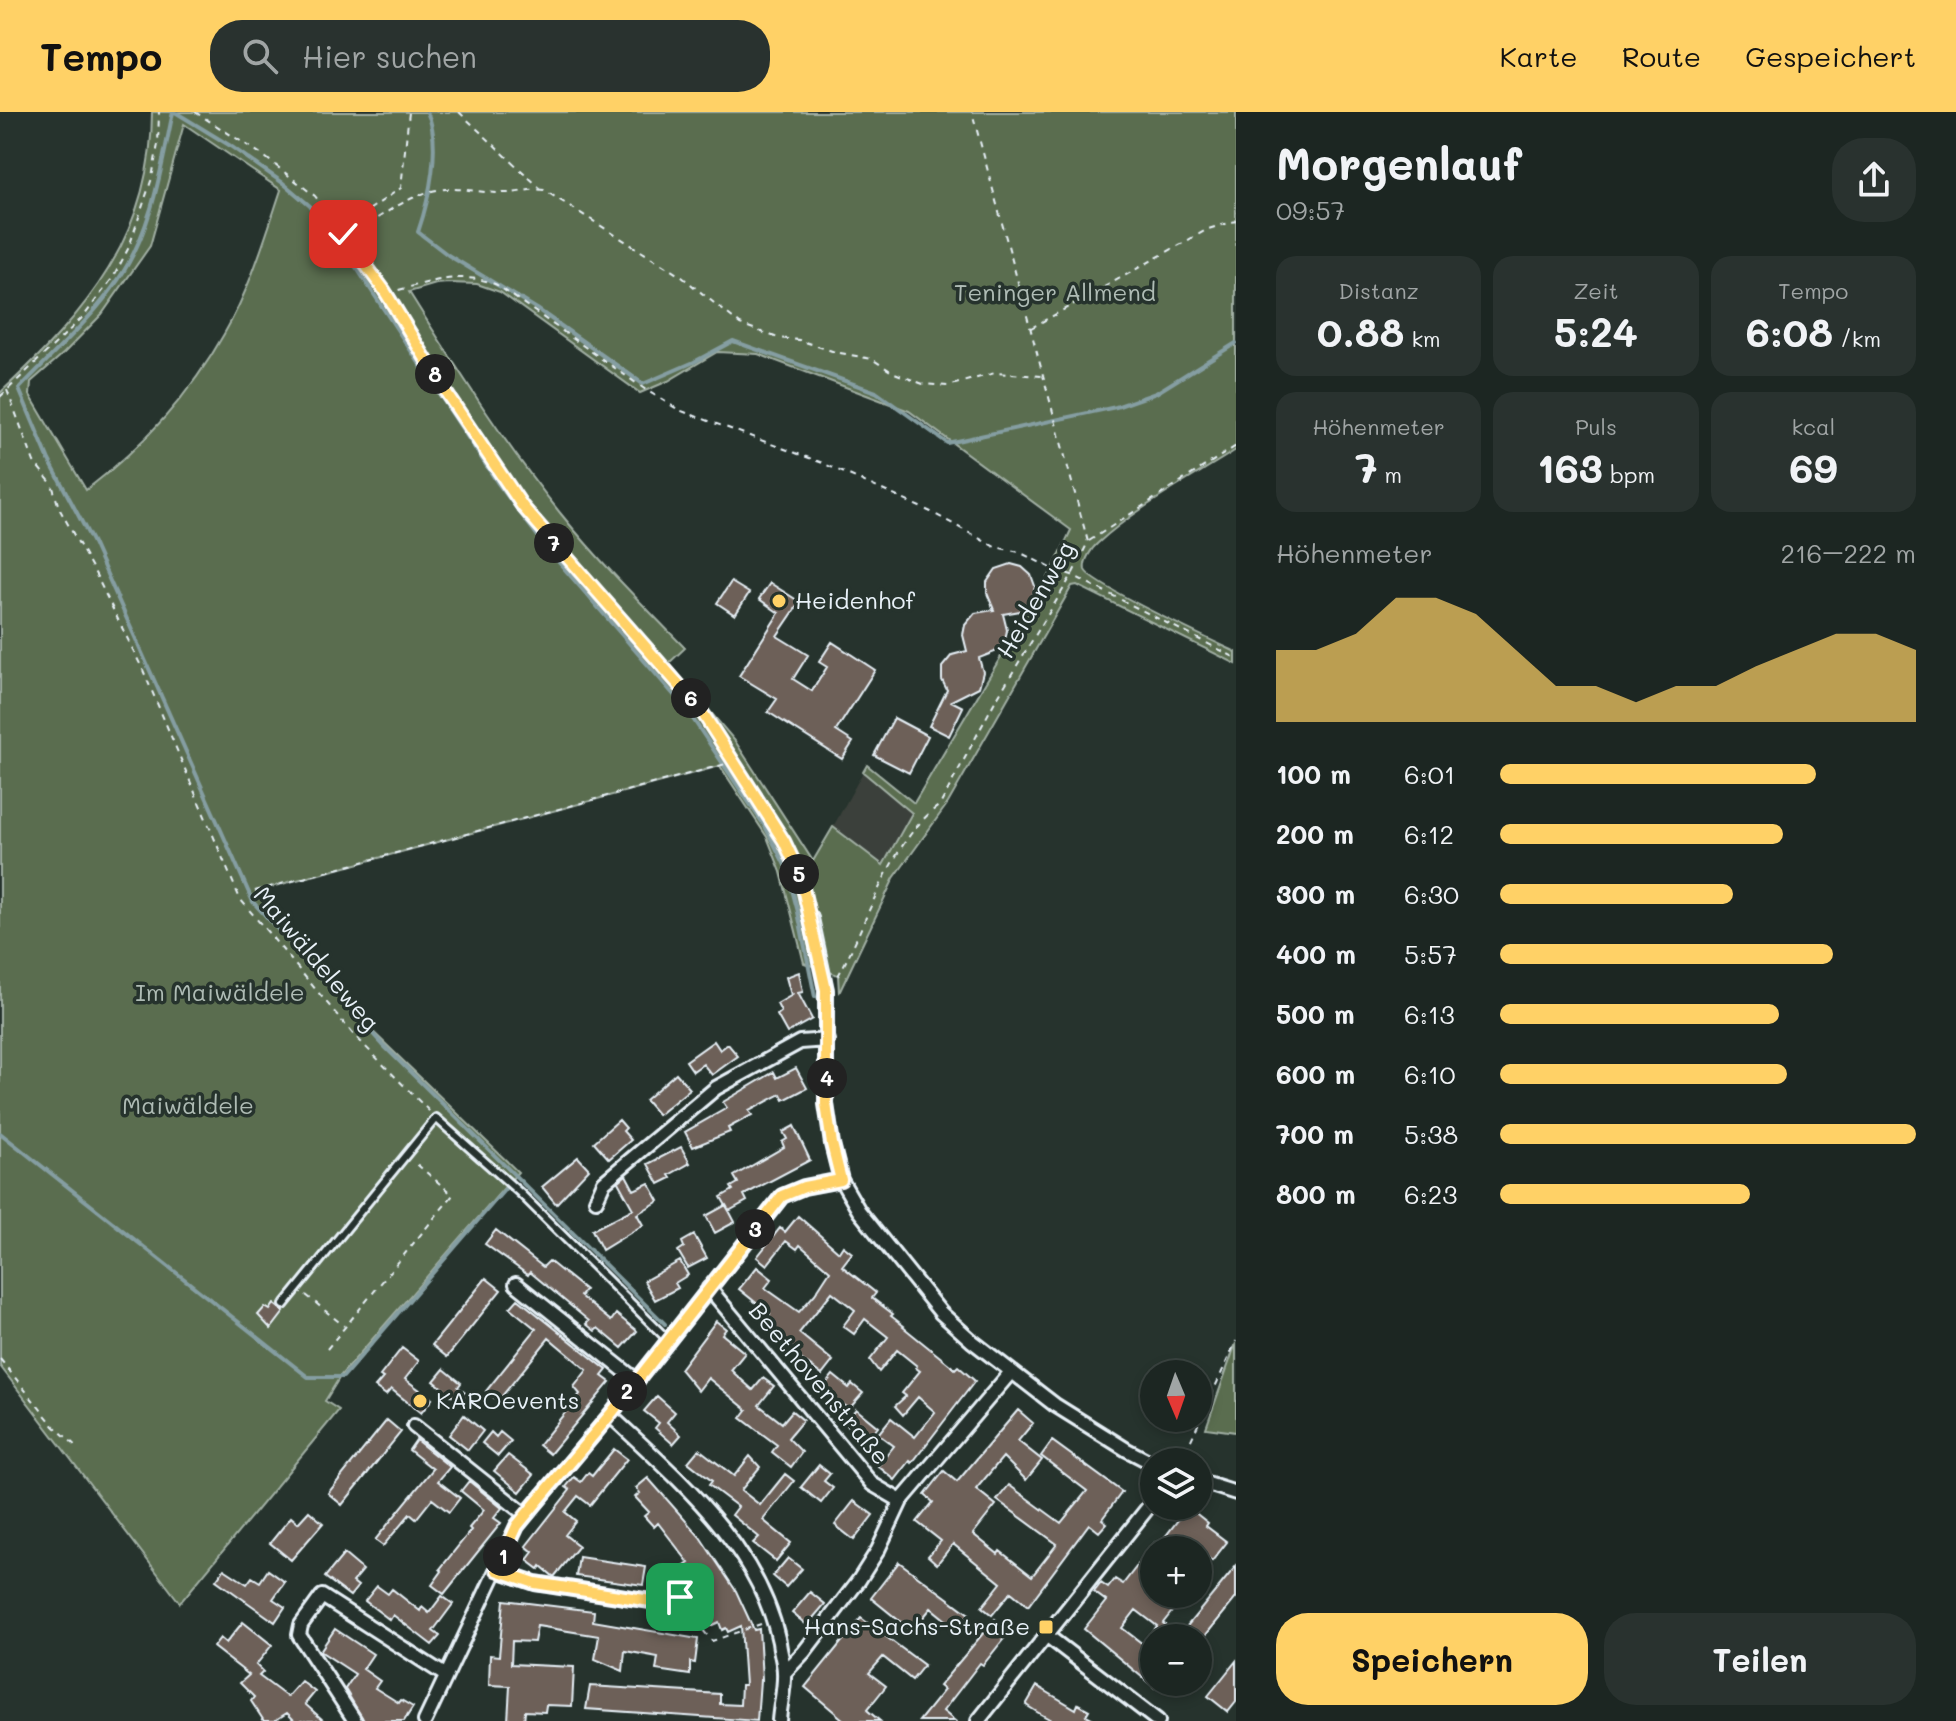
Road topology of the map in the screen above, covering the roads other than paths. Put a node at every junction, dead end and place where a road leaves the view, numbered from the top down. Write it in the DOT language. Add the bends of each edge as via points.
graph roads {
  1 [pos="811,918"];
  2 [pos="827,1040"];
  3 [pos="841,1180"];
  4 [pos="596,1200"];
  5 [pos="516,1284"];
  6 [pos="709,1288"];
  7 [pos="284,1305"];
  8 [pos="668,1340"];
  9 [pos="1011,1372"];
  10 [pos="636,1380"];
  11 [pos="610,1415"];
  12 [pos="414,1426"];
  13 [pos="1140,1457"];
  14 [pos="1212,1485"];
  15 [pos="1236,1493"];
  16 [pos="901,1501"];
  17 [pos="526,1515"];
  18 [pos="1140,1518"];
  19 [pos="497,1570"];
  20 [pos="678,1601"];
  21 [pos="1046,1635"];
  22 [pos="785,1672"];
  23 [pos="445,1675"];
  24 [pos="355,1721"];
  25 [pos="425,1721"];
  26 [pos="779,1721"];
  27 [pos="978,1721"];
  28 [pos="1158,1721"];
  1 -- 2 [label="street" via="826,990"];
  2 -- 3 [label="street" via="826,1104"];
  2 -- 4 [label="street" via="800,1042 716,1088 604,1182"];
  3 -- 6 [label="street" via="782,1196"];
  3 -- 9 [label="street" via="859,1211 941,1313"];
  5 -- 10 [label="street"];
  6 -- 8 [label="street"];
  6 -- 16 [label="street, Beethovenstraße" via="872,1484"];
  7 -- 8 [label="lane" via="436,1118"];
  8 -- 10 [label="street"];
  9 -- 13 [label="street"];
  9 -- 16 [label="street"];
  10 -- 11 [label="street"];
  11 -- 17 [label="street"];
  11 -- 22 [label="street" via="689,1488 728,1536 774,1620"];
  12 -- 17 [label="street"];
  14 -- 15 [label="street"];
  16 -- 22 [label="street" via="859,1580"];
  17 -- 19 [label="street"];
  18 -- 21 [label="street"];
  19 -- 20 [label="street" via="535,1583"];
  19 -- 23 [label="street"];
  21 -- 27 [label="street"];
  21 -- 28 [label="street"];
  22 -- 26 [label="street"];
  23 -- 24 [label="street" via="322,1596 299,1635"];
  23 -- 25 [label="street"];
}
